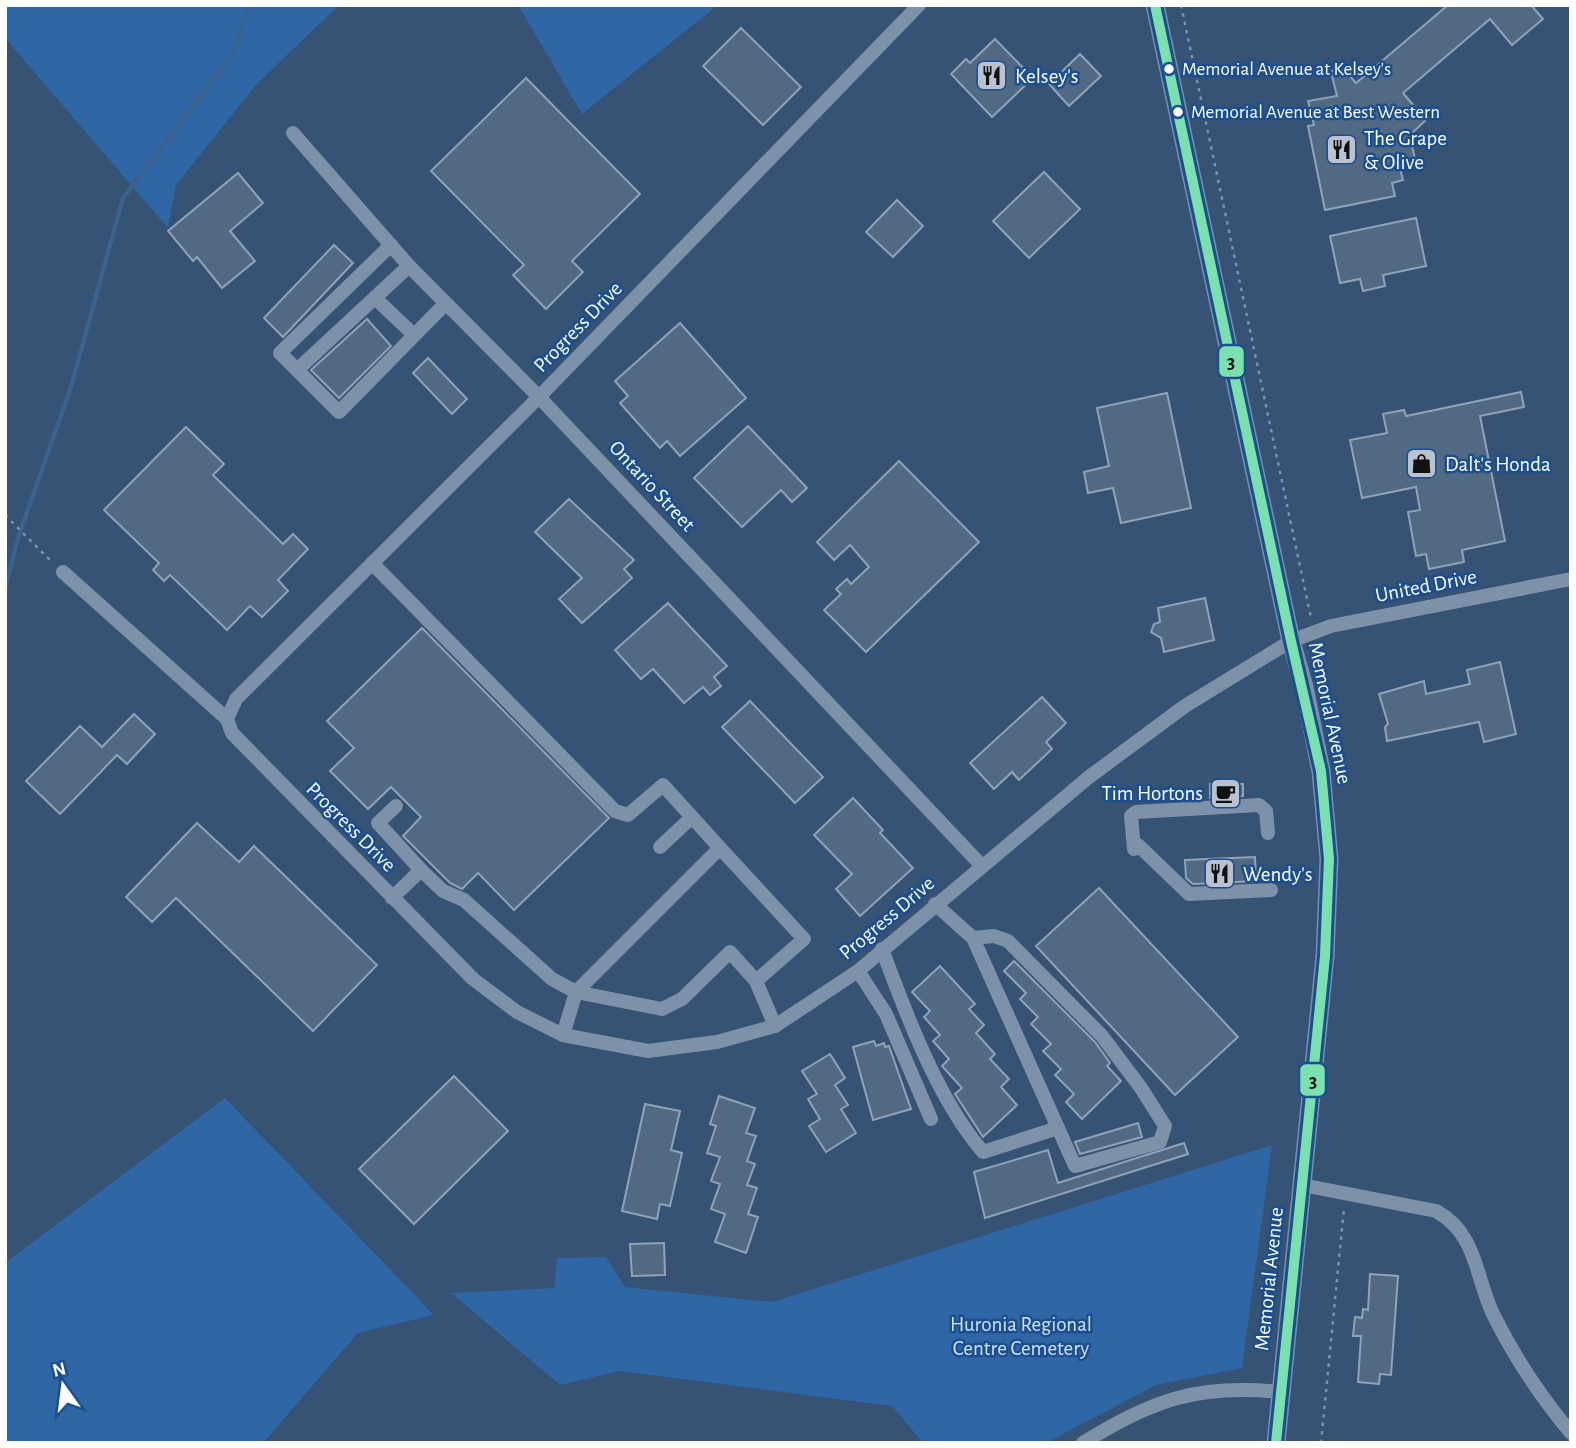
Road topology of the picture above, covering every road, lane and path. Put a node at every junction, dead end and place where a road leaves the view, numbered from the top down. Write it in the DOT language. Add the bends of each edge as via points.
graph roads {
  1 [pos="919,5"];
  2 [pos="1155,5"];
  3 [pos="1181,5"];
  4 [pos="293,133"];
  5 [pos="391,245"];
  6 [pos="409,267"];
  7 [pos="375,298"];
  8 [pos="446,303"];
  9 [pos="414,335"];
  10 [pos="297,370"];
  11 [pos="539,397"];
  12 [pos="5,515"];
  13 [pos="372,564"];
  14 [pos="64,572"];
  15 [pos="1571,579"];
  16 [pos="1312,624"];
  17 [pos="1291,641"];
  18 [pos="227,719"];
  19 [pos="396,806"];
  20 [pos="692,817"];
  21 [pos="1268,833"];
  22 [pos="660,847"];
  23 [pos="720,848"];
  24 [pos="982,866"];
  25 [pos="421,870"];
  26 [pos="1271,890"];
  27 [pos="392,898"];
  28 [pos="935,904"];
  29 [pos="973,938"];
  30 [pos="882,949"];
  31 [pos="858,971"];
  32 [pos="756,981"];
  33 [pos="576,992"];
  34 [pos="775,1026"];
  35 [pos="563,1035"];
  36 [pos="931,1119"];
  37 [pos="1058,1128"];
  38 [pos="1302,1185"];
  39 [pos="1345,1194"];
  40 [pos="1281,1392"];
  41 [pos="1571,1433"];
  42 [pos="1083,1443"];
  43 [pos="1276,1443"];
  44 [pos="1321,1443"];
  1 -- 11 [label="street, Progress Drive"];
  2 -- 17 [label="main road, Memorial Avenue"];
  3 -- 16 [label="path"];
  4 -- 5 [label="street, Ontario Street"];
  5 -- 6 [label="street, Ontario Street"];
  5 -- 10 [label="street" via="280,353"];
  6 -- 7 [label="street"];
  6 -- 8 [label="street, Ontario Street"];
  7 -- 9 [label="street"];
  7 -- 10 [label="street"];
  8 -- 9 [label="street"];
  8 -- 11 [label="street, Ontario Street"];
  9 -- 10 [label="street" via="339,412"];
  11 -- 13 [label="street, Progress Drive"];
  11 -- 24 [label="street, Ontario Street"];
  12 -- 14 [label="path"];
  13 -- 18 [label="street, Progress Drive" via="236,699"];
  13 -- 20 [label="street" via="615,811 628,815 663,785"];
  14 -- 18 [label="street"];
  15 -- 17 [label="street, United Drive" via="1331,626"];
  17 -- 24 [label="street, Progress Drive" via="1185,706 1089,777"];
  17 -- 38 [label="main road, Memorial Avenue" via="1321,771 1329,859 1325,956"];
  18 -- 27 [label="street, Progress Drive" via="232,733 257,761"];
  19 -- 25 [label="street" via="378,823"];
  20 -- 22 [label="street"];
  20 -- 23 [label="street"];
  21 -- 26 [label="street" via="1266,811 1259,805 1136,812 1131,816 1136,847 1189,894"];
  23 -- 32 [label="street" via="804,939"];
  23 -- 33 [label="street"];
  24 -- 28 [label="street, Progress Drive"];
  25 -- 27 [label="street"];
  25 -- 33 [label="street" via="443,891 464,900 552,979"];
  27 -- 35 [label="street, Progress Drive" via="473,979 517,1012"];
  28 -- 29 [label="street"];
  28 -- 30 [label="street, Progress Drive"];
  29 -- 37 [label="street"];
  29 -- 37 [label="street" via="994,936 1019,950 1120,1058 1154,1108 1165,1134 1160,1142 1075,1166"];
  30 -- 31 [label="street, Progress Drive"];
  30 -- 37 [label="street" via="959,1124 983,1152"];
  31 -- 34 [label="street, Progress Drive"];
  31 -- 36 [label="street" via="886,1014"];
  32 -- 33 [label="street" via="730,952 682,999 662,1009"];
  32 -- 34 [label="street"];
  33 -- 35 [label="street"];
  34 -- 35 [label="street, Progress Drive" via="717,1042 648,1051"];
  38 -- 39 [label="street"];
  38 -- 40 [label="main road, Memorial Avenue"];
  39 -- 41 [label="street" via="1436,1211 1453,1220 1468,1239 1499,1326 1543,1400"];
  39 -- 44 [label="path"];
  40 -- 42 [label="street" via="1242,1388 1190,1393 1158,1403"];
  40 -- 43 [label="main road, Memorial Avenue"];
}
